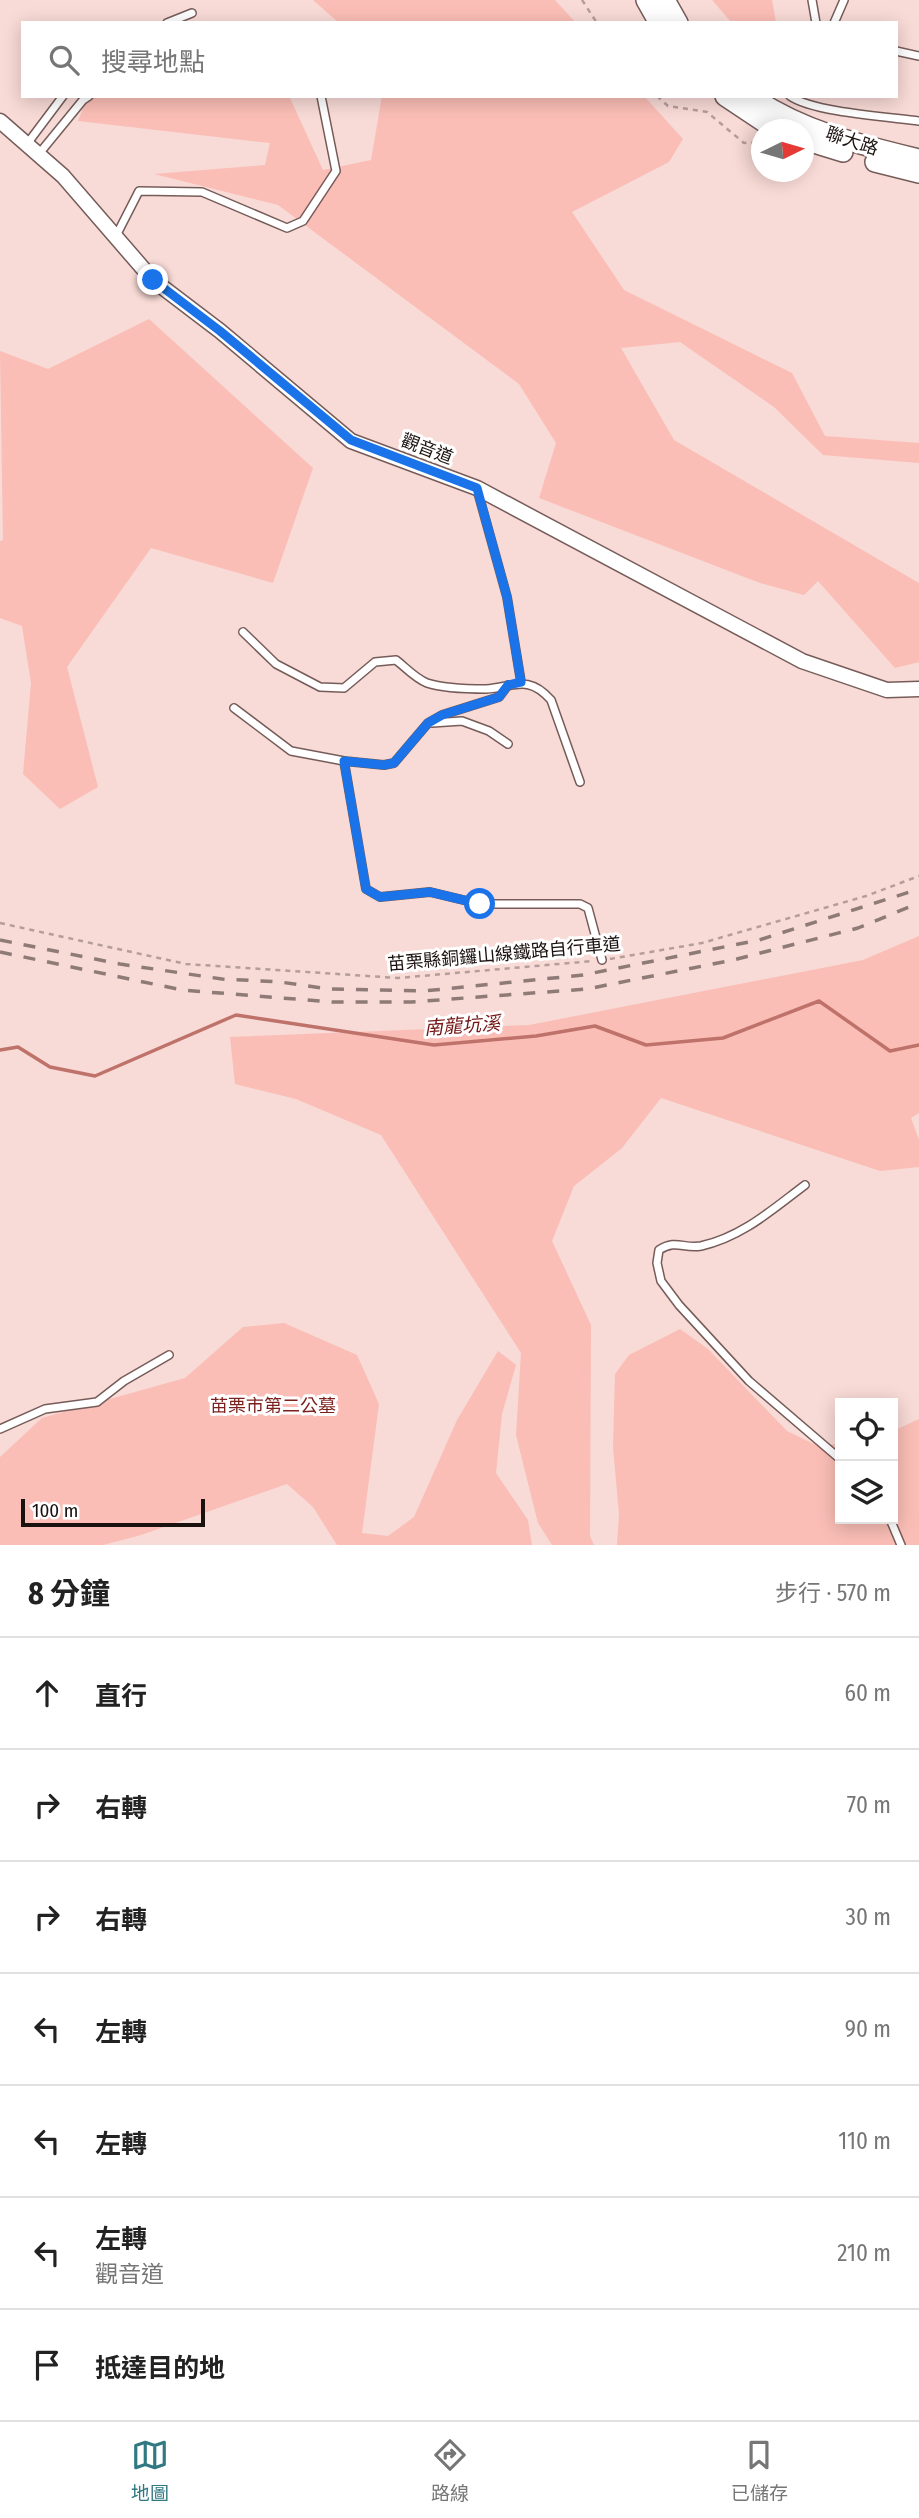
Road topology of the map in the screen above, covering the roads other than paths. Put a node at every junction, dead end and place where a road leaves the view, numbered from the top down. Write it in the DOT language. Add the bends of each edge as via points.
graph roads {
  1 [pos="646,0"];
  2 [pos="665,0"];
  3 [pos="812,0"];
  4 [pos="844,0"];
  5 [pos="192,13"];
  6 [pos="172,21"];
  7 [pos="658,21"];
  8 [pos="677,21"];
  9 [pos="816,21"];
  10 [pos="835,21"];
  11 [pos="898,51"];
  12 [pos="919,56"];
  13 [pos="61,98"];
  14 [pos="86,98"];
  15 [pos="321,98"];
  16 [pos="728,98"];
  17 [pos="752,98"];
  18 [pos="798,99"];
  19 [pos="759,119"];
  20 [pos="766,119"];
  21 [pos="0,121"];
  22 [pos="919,121"];
  23 [pos="814,136"];
  24 [pos="814,143"];
  25 [pos="26,144"];
  26 [pos="38,155"];
  27 [pos="919,159"];
  28 [pos="919,173"];
  29 [pos="115,237"];
  30 [pos="477,488"];
  31 [pos="243,632"];
  32 [pos="521,682"];
  33 [pos="508,685"];
  34 [pos="919,689"];
  35 [pos="234,708"];
  36 [pos="428,723"];
  37 [pos="508,744"];
  38 [pos="344,761"];
  39 [pos="580,782"];
  40 [pos="602,960"];
  41 [pos="806,1185"];
  42 [pos="169,1355"];
  43 [pos="0,1429"];
  44 [pos="835,1455"];
  45 [pos="892,1524"];
  46 [pos="901,1545"];
  1 -- 7 [label="street"];
  2 -- 8 [label="street"];
  3 -- 9 [label="lane"];
  4 -- 10 [label="lane"];
  5 -- 6 [label="lane"];
  11 -- 12 [label="lane"];
  13 -- 25 [label="lane"];
  14 -- 26 [label="lane"];
  15 -- 29 [label="lane" via="336,171 303,221 287,228 202,192 139,191"];
  16 -- 19 [label="street, 聯大路"];
  17 -- 20 [label="street, 聯大路"];
  18 -- 22 [label="lane" via="840,111"];
  21 -- 25 [label="street, 觀音道"];
  23 -- 27 [label="street, 聯大路"];
  24 -- 28 [label="street, 聯大路"];
  25 -- 26 [label="street, 觀音道"];
  26 -- 29 [label="street, 觀音道" via="63,176"];
  29 -- 30 [label="street, 觀音道" via="153,280 351,440"];
  30 -- 32 [label="lane" via="507,597"];
  30 -- 34 [label="street, 觀音道" via="802,661 887,690"];
  31 -- 33 [label="lane" via="276,664 320,687 344,688 376,662 396,660 426,682 470,689"];
  32 -- 33 [label="lane"];
  32 -- 39 [label="lane" via="543,691 551,700"];
  33 -- 36 [label="lane" via="499,697"];
  35 -- 38 [label="lane" via="291,751"];
  36 -- 37 [label="lane" via="462,721"];
  36 -- 38 [label="lane" via="394,763"];
  38 -- 40 [label="lane" via="366,889 380,897 430,892 480,904 580,904 588,908"];
  41 -- 44 [label="lane" via="746,1229 700,1246 669,1243 659,1250 657,1263 661,1281 679,1305 749,1381"];
  42 -- 43 [label="lane" via="97,1402 46,1409"];
  45 -- 46 [label="lane"];
}
